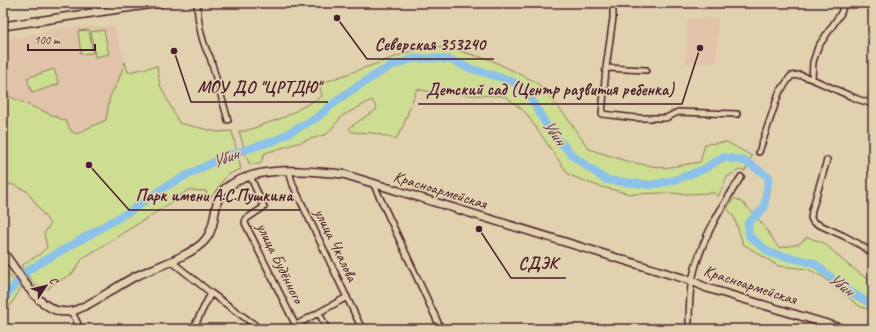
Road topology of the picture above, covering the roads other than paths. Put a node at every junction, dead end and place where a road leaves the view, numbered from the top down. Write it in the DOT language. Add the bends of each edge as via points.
graph roads {
  1 [pos="94,3"];
  2 [pos="160,3"];
  3 [pos="197,3"];
  4 [pos="613,3"];
  5 [pos="844,3"];
  6 [pos="95,12"];
  7 [pos="3,26"];
  8 [pos="606,68"];
  9 [pos="646,70"];
  10 [pos="812,79"];
  11 [pos="873,104"];
  12 [pos="737,114"];
  13 [pos="228,120"];
  14 [pos="759,152"];
  15 [pos="827,160"];
  16 [pos="289,171"];
  17 [pos="250,176"];
  18 [pos="741,177"];
  19 [pos="374,185"];
  20 [pos="3,252"];
  21 [pos="873,254"];
  22 [pos="171,261"];
  23 [pos="692,281"];
  24 [pos="211,293"];
  25 [pos="347,297"];
  26 [pos="72,312"];
  27 [pos="319,314"];
  28 [pos="296,326"];
  29 [pos="79,329"];
  30 [pos="194,329"];
  31 [pos="258,329"];
  32 [pos="289,329"];
  33 [pos="327,329"];
  34 [pos="362,329"];
  35 [pos="441,329"];
  36 [pos="689,329"];
  37 [pos="844,329"];
  1 -- 6 [label="street"];
  2 -- 6 [label="street"];
  3 -- 13 [label="street" via="206,50"];
  4 -- 8 [label="street"];
  5 -- 10 [label="street" via="818,47 813,62"];
  6 -- 7 [label="street"];
  8 -- 9 [label="street"];
  8 -- 12 [label="street" via="602,114 636,118 666,118 678,112"];
  10 -- 11 [label="street"];
  10 -- 14 [label="street" via="790,76 779,93"];
  15 -- 21 [label="street" via="811,218 813,222"];
  16 -- 17 [label="street, Красноармейская"];
  16 -- 19 [label="street, Красноармейская" via="342,174"];
  16 -- 25 [label="street, улица Чкалова" via="296,191"];
  17 -- 22 [label="street, Красноармейская" via="228,186 220,195 207,238 199,246"];
  17 -- 28 [label="street, улица Будённого" via="264,207 246,219 245,223"];
  18 -- 23 [label="street" via="718,213 699,254"];
  19 -- 23 [label="street, Красноармейская"];
  19 -- 35 [label="street"];
  20 -- 26 [label="street" via="25,283 45,304 58,311"];
  22 -- 24 [label="street"];
  22 -- 26 [label="street, Красноармейская" via="134,277"];
  23 -- 36 [label="street"];
  23 -- 37 [label="street, Красноармейская" via="707,288"];
  24 -- 30 [label="street"];
  24 -- 31 [label="street"];
  25 -- 27 [label="street"];
  25 -- 34 [label="street, улица Чкалова"];
  26 -- 29 [label="street"];
  27 -- 28 [label="street"];
  27 -- 33 [label="street, улица Будённого"];
  28 -- 32 [label="street"];
}
